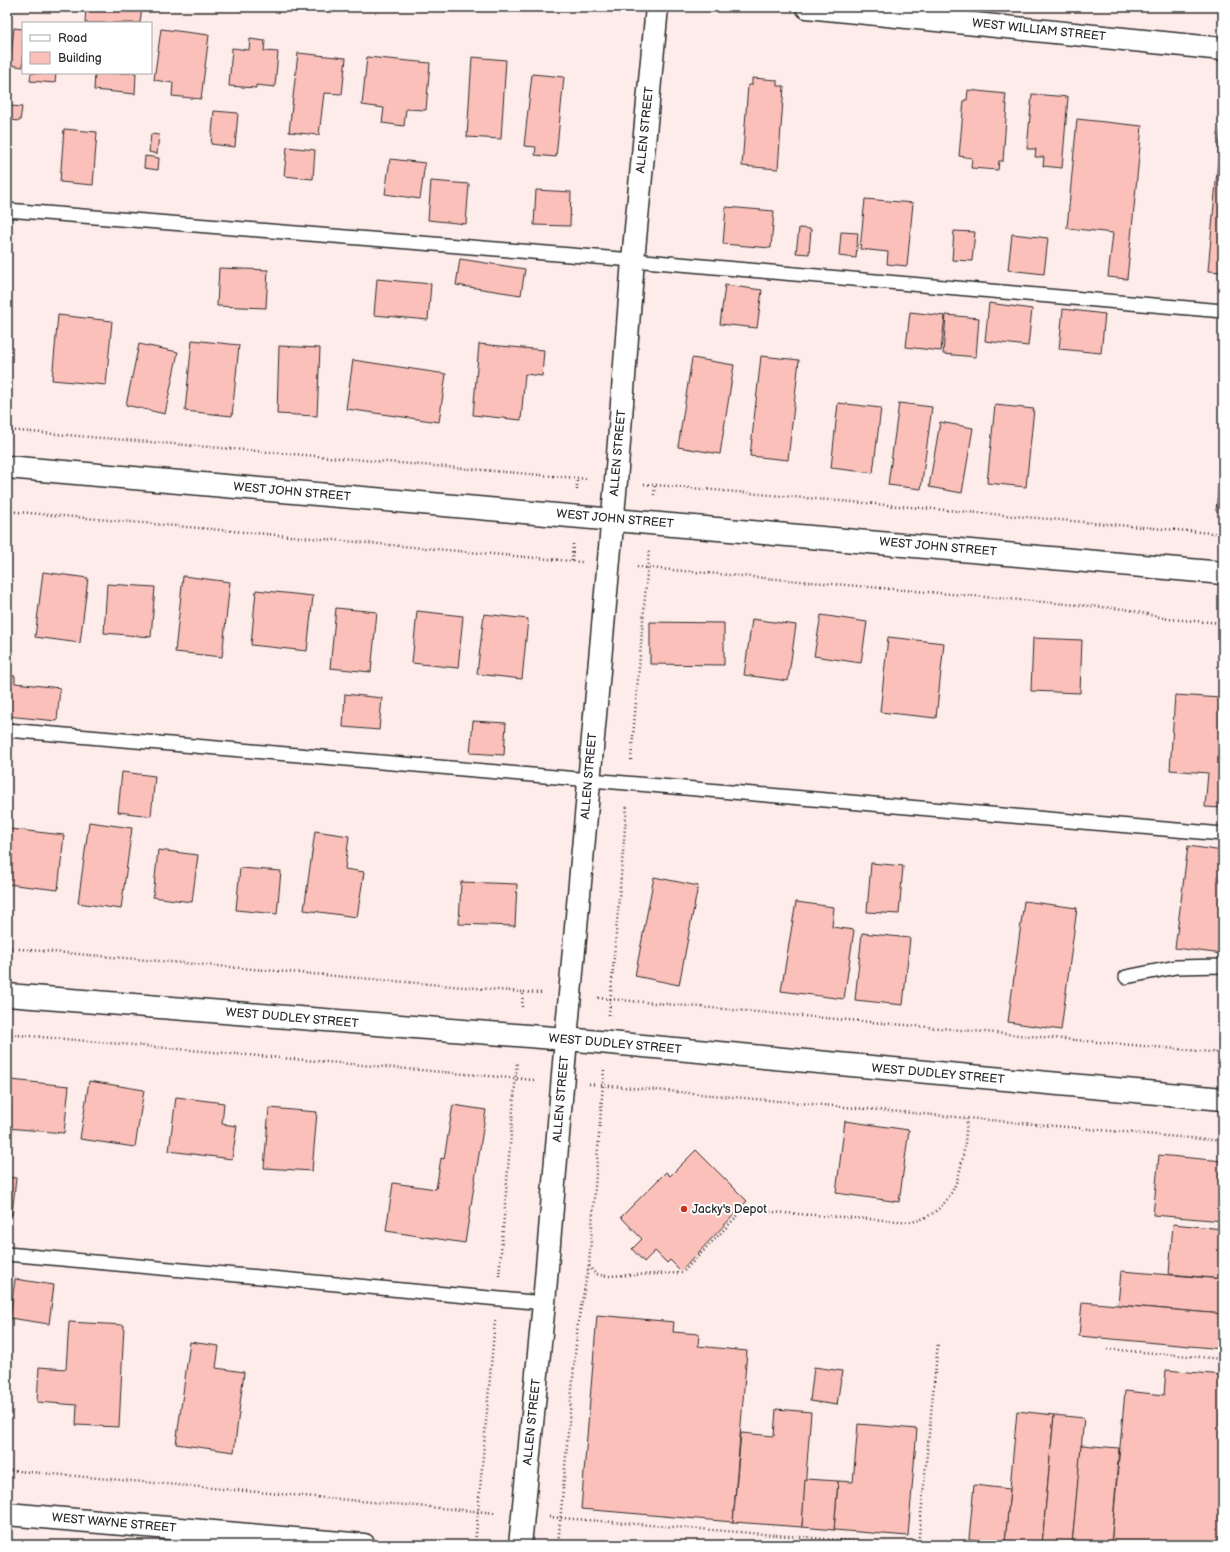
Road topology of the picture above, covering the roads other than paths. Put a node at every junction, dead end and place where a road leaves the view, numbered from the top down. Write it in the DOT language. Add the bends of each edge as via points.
graph roads {
  1 [pos="657,7"];
  2 [pos="807,7"];
  3 [pos="1223,49"];
  4 [pos="7,210"];
  5 [pos="633,260"];
  6 [pos="1223,312"];
  7 [pos="7,467"];
  8 [pos="612,520"];
  9 [pos="1223,573"];
  10 [pos="7,730"];
  11 [pos="589,780"];
  12 [pos="1223,834"];
  13 [pos="1223,966"];
  14 [pos="1126,977"];
  15 [pos="7,995"];
  16 [pos="566,1039"];
  17 [pos="1223,1100"];
  18 [pos="7,1254"];
  19 [pos="544,1303"];
  20 [pos="7,1514"];
  21 [pos="364,1545"];
  22 [pos="520,1545"];
  1 -- 5 [label="street, ALLEN STREET"];
  2 -- 3 [label="street, WEST WILLIAM STREET"];
  4 -- 5 [label="lane"];
  5 -- 6 [label="lane"];
  5 -- 8 [label="street, ALLEN STREET"];
  7 -- 8 [label="street, WEST JOHN STREET"];
  8 -- 9 [label="street, WEST JOHN STREET"];
  8 -- 11 [label="street, ALLEN STREET"];
  10 -- 11 [label="lane"];
  11 -- 12 [label="lane"];
  11 -- 16 [label="street, ALLEN STREET"];
  13 -- 14 [label="lane" via="1176,967"];
  15 -- 16 [label="street, WEST DUDLEY STREET"];
  16 -- 17 [label="street, WEST DUDLEY STREET"];
  16 -- 19 [label="street, ALLEN STREET"];
  18 -- 19 [label="lane"];
  19 -- 22 [label="street, ALLEN STREET"];
  20 -- 21 [label="street, WEST WAYNE STREET"];
}
